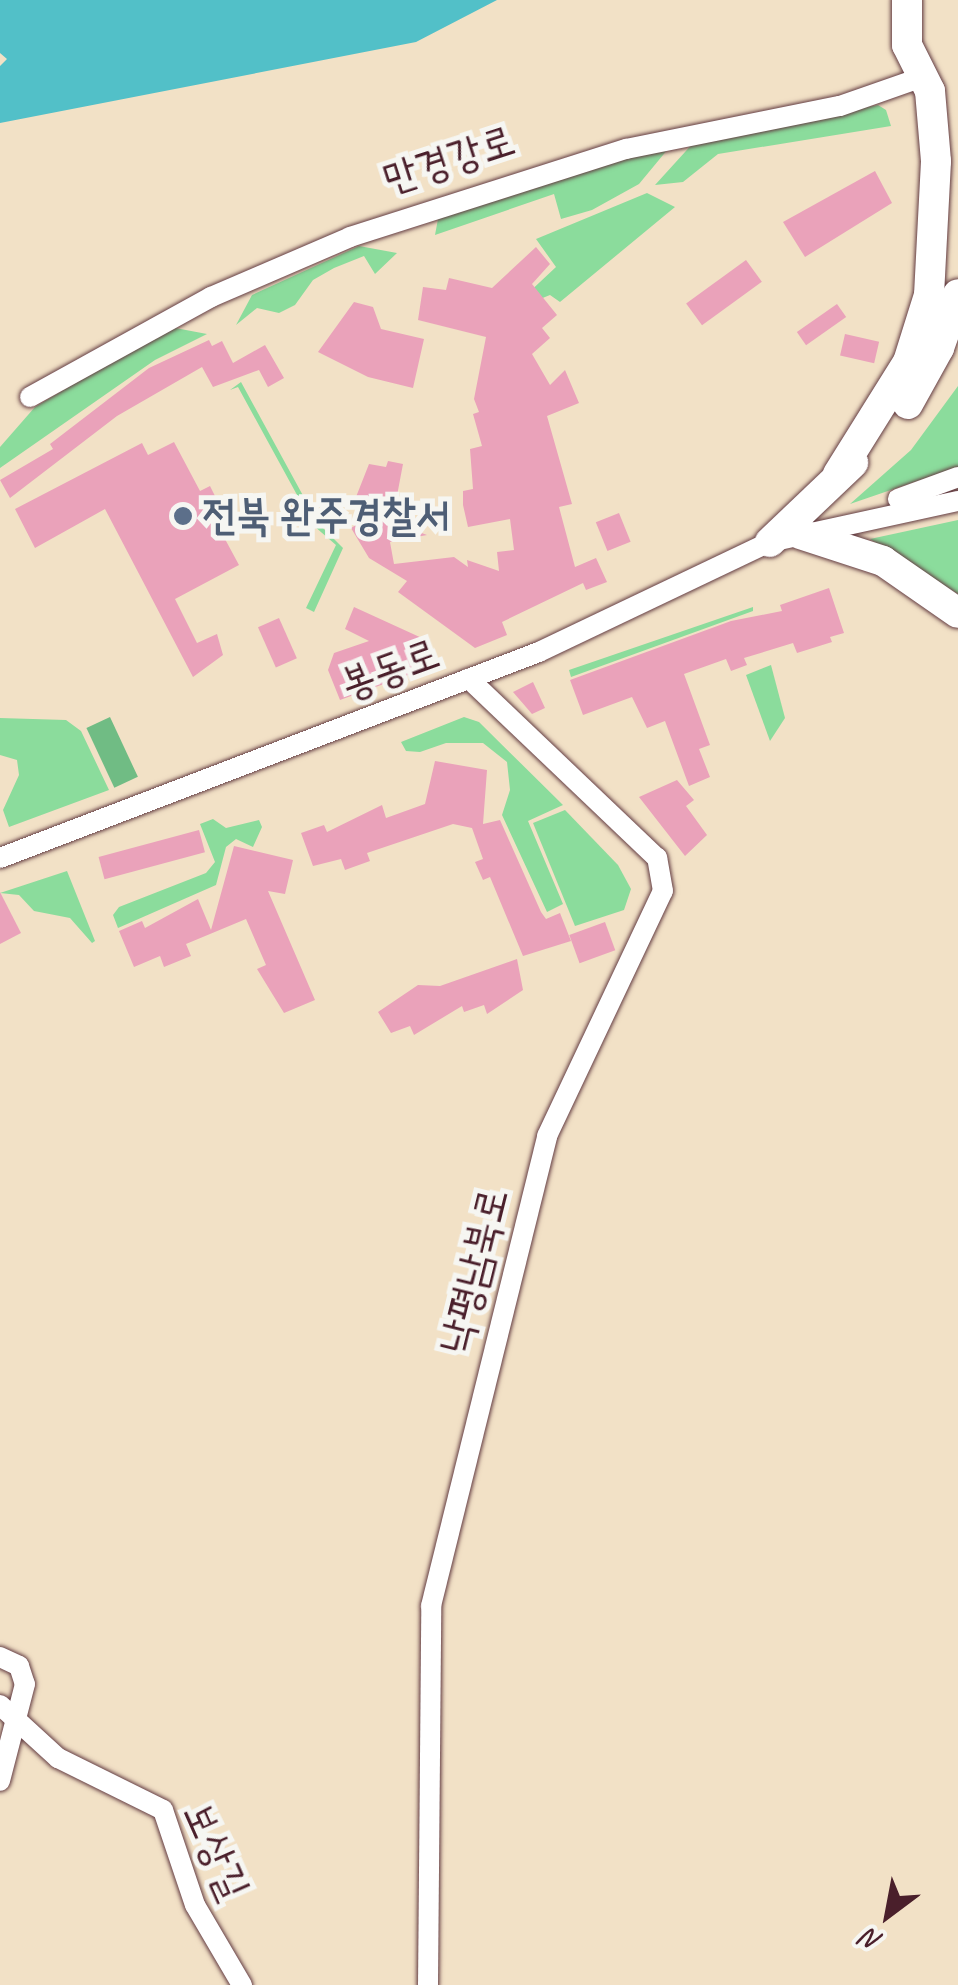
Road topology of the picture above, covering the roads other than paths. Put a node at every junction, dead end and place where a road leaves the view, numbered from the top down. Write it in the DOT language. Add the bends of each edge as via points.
graph roads {
  1 [pos="907,0"];
  2 [pos="925,85"];
  3 [pos="958,106"];
  4 [pos="958,157"];
  5 [pos="937,223"];
  6 [pos="958,294"];
  7 [pos="30,397"];
  8 [pos="838,474"];
  9 [pos="958,477"];
  10 [pos="958,501"];
  11 [pos="800,534"];
  12 [pos="770,542"];
  13 [pos="958,613"];
  14 [pos="469,680"];
  15 [pos="0,858"];
  16 [pos="0,1657"];
  17 [pos="0,1706"];
  18 [pos="18,1721"];
  19 [pos="0,1781"];
  20 [pos="242,1985"];
  21 [pos="428,1985"];
  1 -- 2 [label="street" via="907,45"];
  2 -- 3 [label="street"];
  2 -- 5 [label="street"];
  2 -- 7 [label="street, 만경강로" via="626,148 350,237 211,297"];
  4 -- 5 [label="street"];
  5 -- 8 [label="street" via="916,344 883,410"];
  6 -- 8 [label="street" via="940,348 895,424"];
  8 -- 12 [label="street"];
  9 -- 11 [label="street, 봉동로" via="924,493 824,516"];
  10 -- 11 [label="street, 봉동로"];
  11 -- 12 [label="street, 봉동로"];
  11 -- 13 [label="street" via="883,561"];
  12 -- 14 [label="street, 봉동로"];
  14 -- 15 [label="street, 봉동로"];
  14 -- 21 [label="street, 낙평남북로" via="656,858 663,891 547,1136 431,1606"];
  16 -- 18 [label="street" via="20,1666 25,1684"];
  17 -- 18 [label="street, 보상길"];
  18 -- 19 [label="street"];
  18 -- 20 [label="street, 보상길" via="58,1758 162,1810 195,1905"];
}
